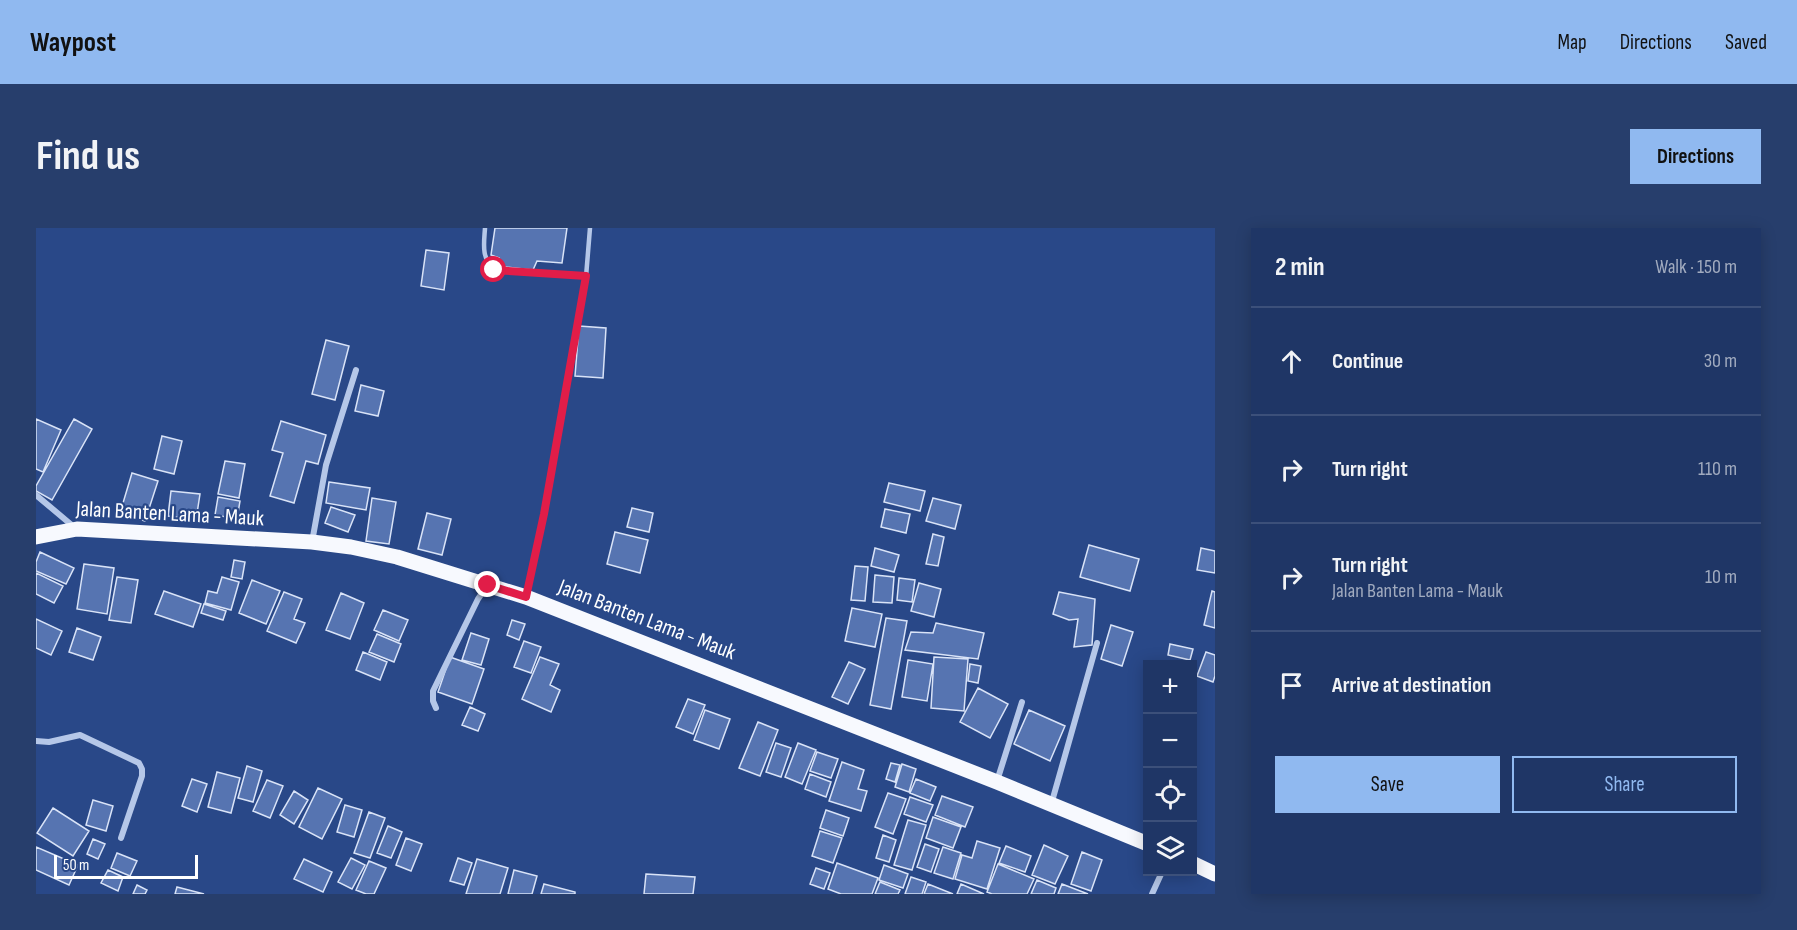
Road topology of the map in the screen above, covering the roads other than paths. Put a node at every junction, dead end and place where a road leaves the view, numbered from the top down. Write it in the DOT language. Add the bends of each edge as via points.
graph roads {
  1 [pos="485,228"];
  2 [pos="590,228"];
  3 [pos="586,276"];
  4 [pos="356,369"];
  5 [pos="36,495"];
  6 [pos="77,529"];
  7 [pos="36,537"];
  8 [pos="312,542"];
  9 [pos="488,585"];
  10 [pos="526,597"];
  11 [pos="1097,643"];
  12 [pos="1022,702"];
  13 [pos="436,708"];
  14 [pos="36,741"];
  15 [pos="997,782"];
  16 [pos="1051,806"];
  17 [pos="122,838"];
  18 [pos="1143,842"];
  19 [pos="1197,865"];
  20 [pos="1215,874"];
  21 [pos="1160,876"];
  22 [pos="1152,894"];
  1 -- 3 [label="lane" via="484,252 494,270"];
  2 -- 3 [label="lane"];
  3 -- 10 [label="lane"];
  4 -- 8 [label="street" via="326,465"];
  5 -- 6 [label="street"];
  6 -- 7 [label="main road, Jalan Banten Lama - Mauk"];
  6 -- 8 [label="main road, Jalan Banten Lama - Mauk"];
  8 -- 9 [label="main road, Jalan Banten Lama - Mauk" via="397,557"];
  9 -- 10 [label="main road, Jalan Banten Lama - Mauk"];
  9 -- 13 [label="street" via="433,691"];
  10 -- 15 [label="main road, Jalan Banten Lama - Mauk"];
  11 -- 16 [label="street"];
  12 -- 15 [label="street"];
  14 -- 17 [label="street" via="80,735 139,762 142,776"];
  15 -- 16 [label="main road, Jalan Banten Lama - Mauk"];
  16 -- 18 [label="main road, Jalan Banten Lama - Mauk"];
  19 -- 20 [label="main road"];
  21 -- 22 [label="street"];
}
